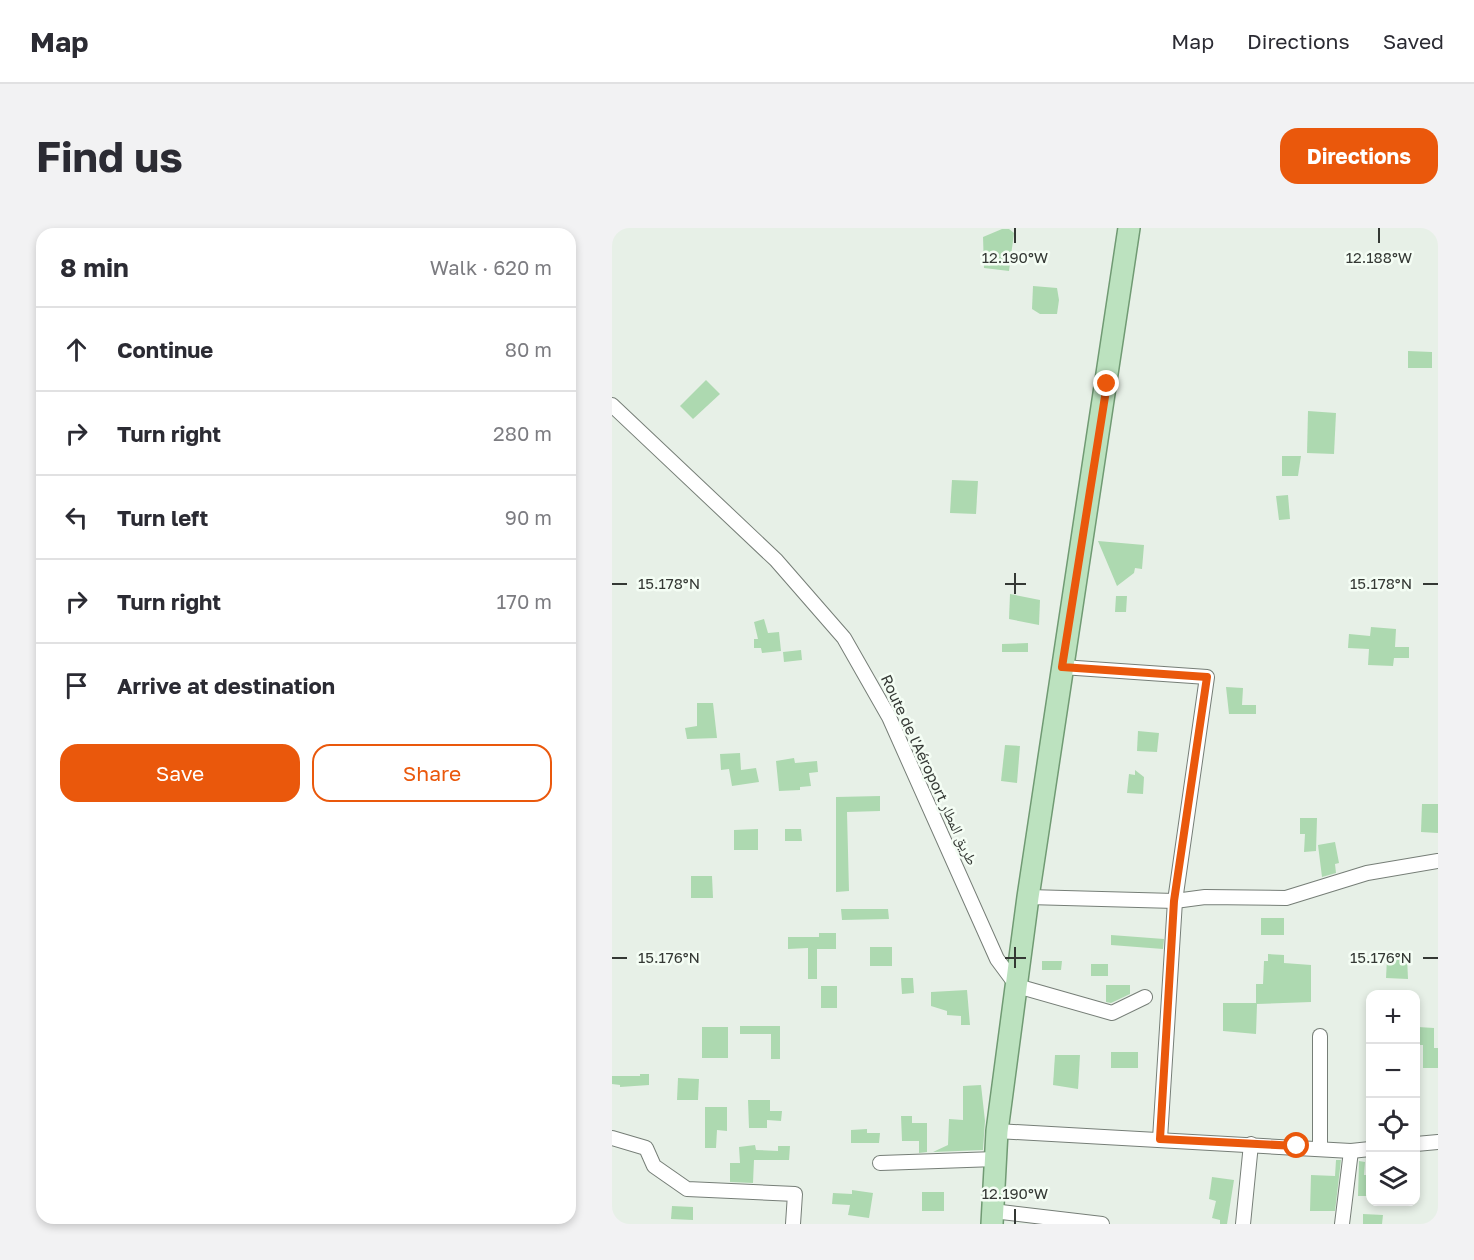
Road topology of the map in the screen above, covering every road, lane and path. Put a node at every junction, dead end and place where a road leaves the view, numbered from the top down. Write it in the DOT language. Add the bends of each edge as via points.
graph roads {
  1 [pos="1129,228"];
  2 [pos="612,405"];
  3 [pos="1062,667"];
  4 [pos="1438,861"];
  5 [pos="1028,897"];
  6 [pos="1174,901"];
  7 [pos="1017,986"];
  8 [pos="1144,998"];
  9 [pos="1320,1036"];
  10 [pos="997,1131"];
  11 [pos="612,1138"];
  12 [pos="1160,1139"];
  13 [pos="1438,1142"];
  14 [pos="1251,1144"];
  15 [pos="1420,1144"];
  16 [pos="1320,1148"];
  17 [pos="1366,1149"];
  18 [pos="1351,1150"];
  19 [pos="996,1159"];
  20 [pos="880,1163"];
  21 [pos="992,1218"];
  22 [pos="793,1224"];
  23 [pos="1102,1224"];
  24 [pos="1243,1224"];
  25 [pos="1342,1224"];
  1 -- 3 [label="main road"];
  2 -- 7 [label="street, Route de l'Aéroport طريق المطار" via="776,560 844,638 889,717 997,959"];
  3 -- 5 [label="main road"];
  3 -- 6 [label="street" via="1207,677"];
  4 -- 6 [label="street" via="1367,873 1286,898 1204,897"];
  5 -- 6 [label="street"];
  5 -- 7 [label="main road"];
  6 -- 12 [label="street"];
  7 -- 8 [label="street" via="1112,1013"];
  7 -- 10 [label="main road"];
  9 -- 16 [label="street"];
  10 -- 12 [label="street"];
  10 -- 19 [label="main road"];
  11 -- 22 [label="street" via="646,1148 654,1166 687,1189 795,1194"];
  12 -- 14 [label="street"];
  13 -- 15 [label="street"];
  14 -- 16 [label="street"];
  14 -- 24 [label="street"];
  16 -- 18 [label="street"];
  17 -- 18 [label="street"];
  18 -- 25 [label="street"];
  19 -- 20 [label="street"];
  19 -- 21 [label="main road"];
  21 -- 23 [label="street"];
}
